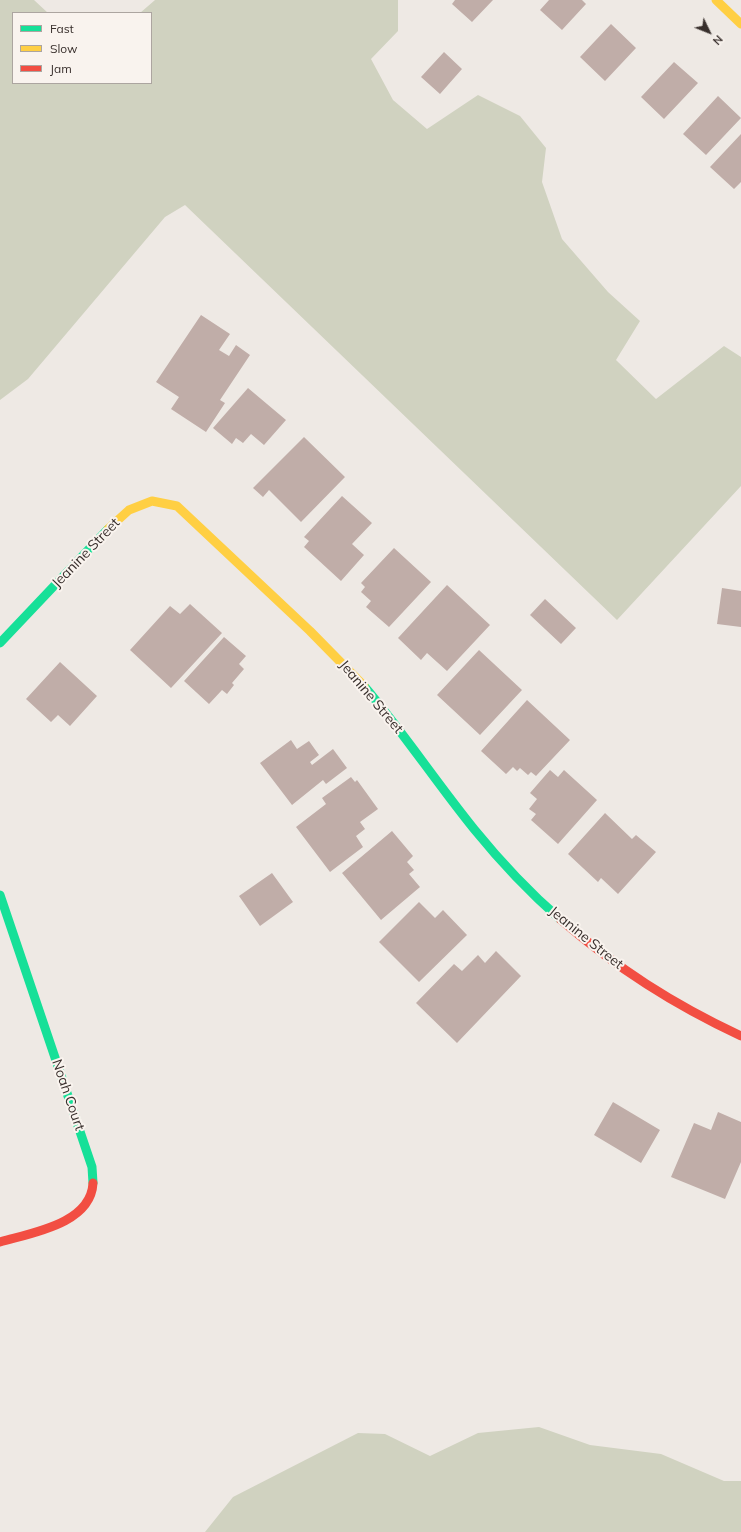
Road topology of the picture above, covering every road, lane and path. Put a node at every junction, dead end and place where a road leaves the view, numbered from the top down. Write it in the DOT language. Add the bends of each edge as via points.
graph roads {
  1 [pos="716,0"];
  2 [pos="741,24"];
  3 [pos="0,643"];
  4 [pos="0,895"];
  5 [pos="741,1036"];
  6 [pos="0,1242"];
  1 -- 2 [label="street"];
  3 -- 5 [label="street, Jeanine Street" via="110,526 129,510 152,501 177,506 336,655 366,688 474,829 550,909 610,960 649,987"];
  4 -- 6 [label="street, Noah Court" via="92,1167 94,1183 92,1193 75,1216"];
}
